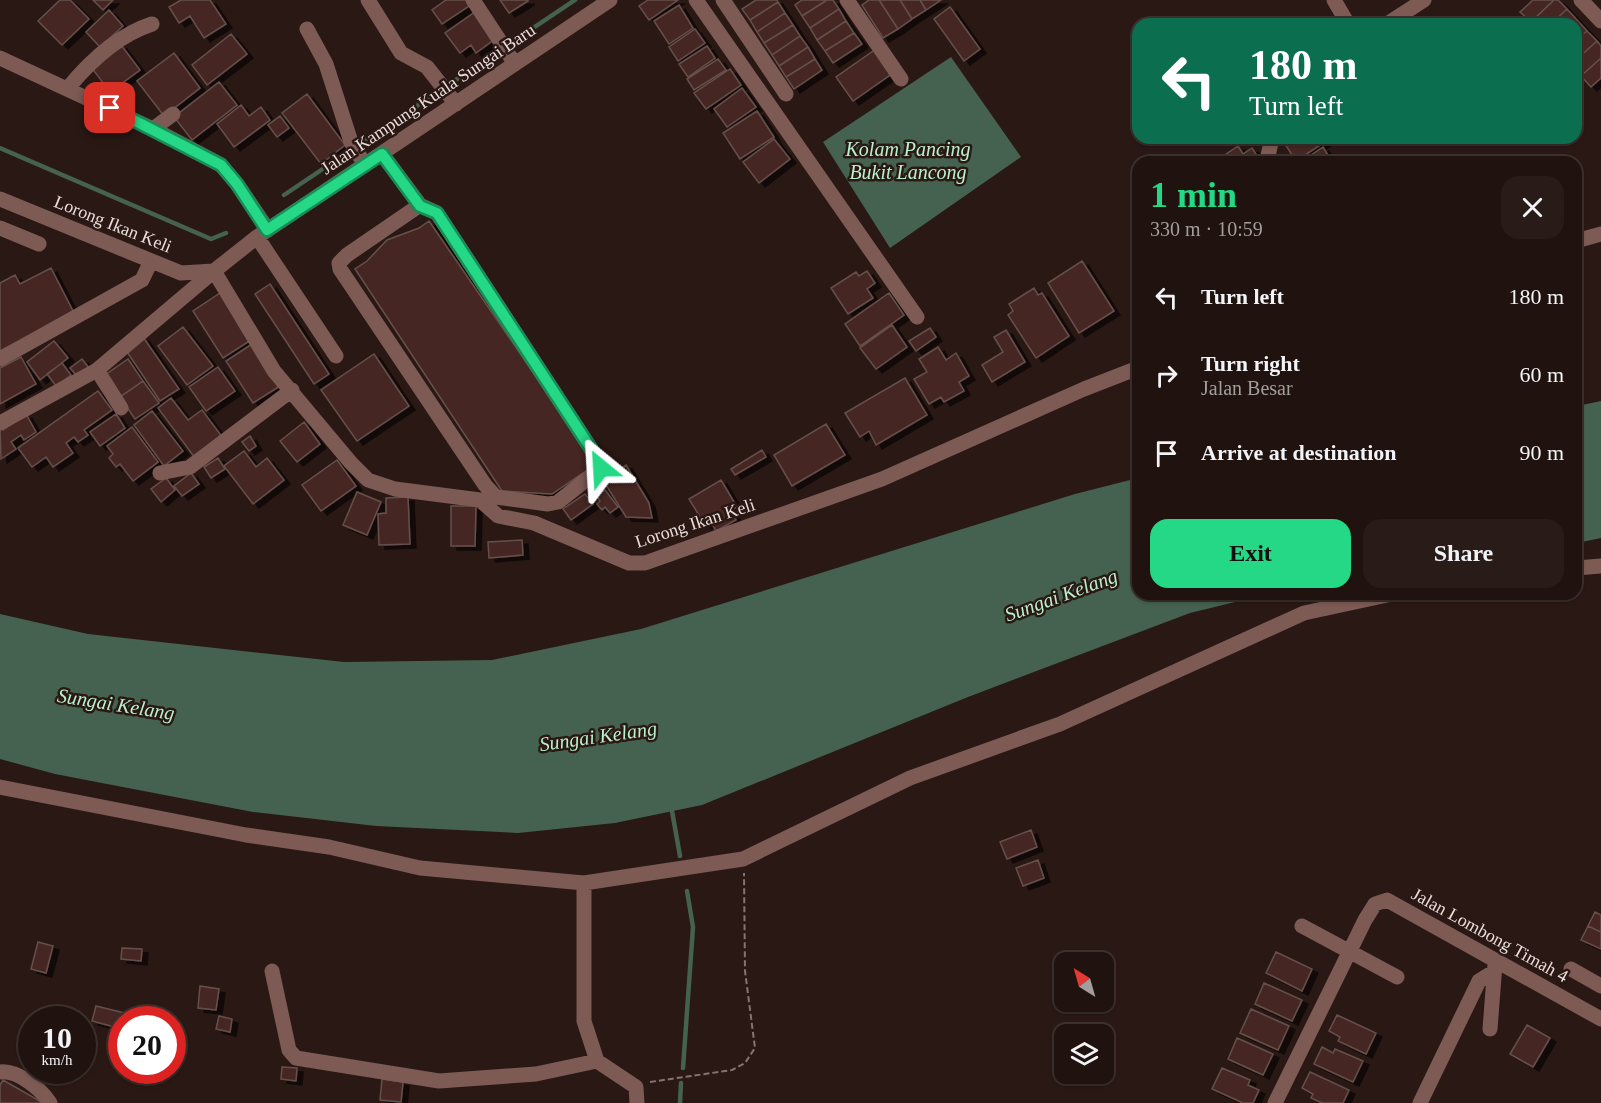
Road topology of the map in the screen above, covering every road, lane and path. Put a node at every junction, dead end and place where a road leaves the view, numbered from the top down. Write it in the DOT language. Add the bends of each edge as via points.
graph roads {
  1 [pos="368,0"];
  2 [pos="473,0"];
  3 [pos="610,0"];
  4 [pos="696,0"];
  5 [pos="723,0"];
  6 [pos="1334,0"];
  7 [pos="1424,0"];
  8 [pos="1581,0"];
  9 [pos="851,1"];
  10 [pos="1344,18"];
  11 [pos="1397,18"];
  12 [pos="1601,21"];
  13 [pos="152,24"];
  14 [pos="308,29"];
  15 [pos="507,54"];
  16 [pos="0,58"];
  17 [pos="901,79"];
  18 [pos="68,88"];
  19 [pos="786,94"];
  20 [pos="450,96"];
  21 [pos="173,114"];
  22 [pos="153,129"];
  23 [pos="382,154"];
  24 [pos="359,156"];
  25 [pos="0,199"];
  26 [pos="420,206"];
  27 [pos="0,228"];
  28 [pos="262,233"];
  29 [pos="1601,234"];
  30 [pos="1582,239"];
  31 [pos="39,244"];
  32 [pos="151,261"];
  33 [pos="214,271"];
  34 [pos="917,316"];
  35 [pos="336,356"];
  36 [pos="0,359"];
  37 [pos="97,370"];
  38 [pos="1132,370"];
  39 [pos="292,390"];
  40 [pos="121,408"];
  41 [pos="0,423"];
  42 [pos="160,473"];
  43 [pos="1601,567"];
  44 [pos="1582,568"];
  45 [pos="1366,600"];
  46 [pos="0,786"];
  47 [pos="743,860"];
  48 [pos="584,883"];
  49 [pos="1302,926"];
  50 [pos="1348,952"];
  51 [pos="1494,967"];
  52 [pos="1571,969"];
  53 [pos="272,971"];
  54 [pos="1397,977"];
  55 [pos="1601,986"];
  56 [pos="1600,1015"];
  57 [pos="1490,1029"];
  58 [pos="597,1061"];
  59 [pos="0,1072"];
  60 [pos="636,1095"];
  61 [pos="50,1103"];
  62 [pos="1275,1103"];
  63 [pos="1420,1103"];
  1 -- 20 [label="street" via="401,53 427,67"];
  2 -- 15 [label="street"];
  3 -- 15 [label="street, Jalan Kampung Kuala Sungai Baru"];
  4 -- 34 [label="street"];
  5 -- 19 [label="street"];
  6 -- 10 [label="street"];
  7 -- 11 [label="street"];
  8 -- 12 [label="street"];
  9 -- 17 [label="street"];
  13 -- 18 [label="street" via="130,31 99,55"];
  14 -- 24 [label="street" via="326,64"];
  15 -- 20 [label="street, Jalan Kampung Kuala Sungai Baru"];
  16 -- 18 [label="street"];
  18 -- 22 [label="street"];
  20 -- 23 [label="street, Jalan Kampung Kuala Sungai Baru"];
  21 -- 22 [label="street"];
  22 -- 28 [label="street" via="221,165 237,184"];
  23 -- 24 [label="street, Jalan Kampung Kuala Sungai Baru"];
  23 -- 26 [label="street"];
  24 -- 28 [label="street, Jalan Kampung Kuala Sungai Baru"];
  25 -- 32 [label="street, Lorong Ikan Keli"];
  26 -- 26 [label="street" via="437,213 599,461 601,468 558,502 496,497 340,269 339,263 347,255"];
  27 -- 31 [label="street"];
  28 -- 33 [label="street"];
  28 -- 35 [label="street"];
  29 -- 30 [label="street"];
  32 -- 33 [label="street, Lorong Ikan Keli" via="181,273"];
  32 -- 36 [label="street" via="142,280"];
  33 -- 37 [label="street"];
  33 -- 39 [label="street, Lorong Ikan Keli" via="274,371"];
  37 -- 40 [label="street"];
  37 -- 41 [label="street"];
  38 -- 39 [label="street, Lorong Ikan Keli" via="882,479 645,563 629,563 534,524 498,516 480,500 395,489 368,480"];
  39 -- 42 [label="street" via="190,466"];
  43 -- 44 [label="street"];
  45 -- 47 [label="street" via="1304,614 1060,724 910,778"];
  46 -- 48 [label="street" via="420,867"];
  47 -- 48 [label="street"];
  47 -- 60 [label="path" via="746,971 755,1048 745,1063 732,1070 658,1078"];
  48 -- 58 [label="street" via="584,1021"];
  49 -- 50 [label="street"];
  50 -- 51 [label="street, Jalan Lombong Timah 4" via="1375,904 1387,900"];
  50 -- 54 [label="street"];
  50 -- 62 [label="street, Jalan Lombong Timah 4"];
  51 -- 56 [label="street, Jalan Lombong Timah 4"];
  51 -- 57 [label="street"];
  51 -- 63 [label="street" via="1479,981"];
  52 -- 55 [label="street"];
  53 -- 58 [label="street" via="289,1050 296,1058 439,1081 536,1074"];
  58 -- 60 [label="street"];
  59 -- 61 [label="street" via="25,1080"];
}
